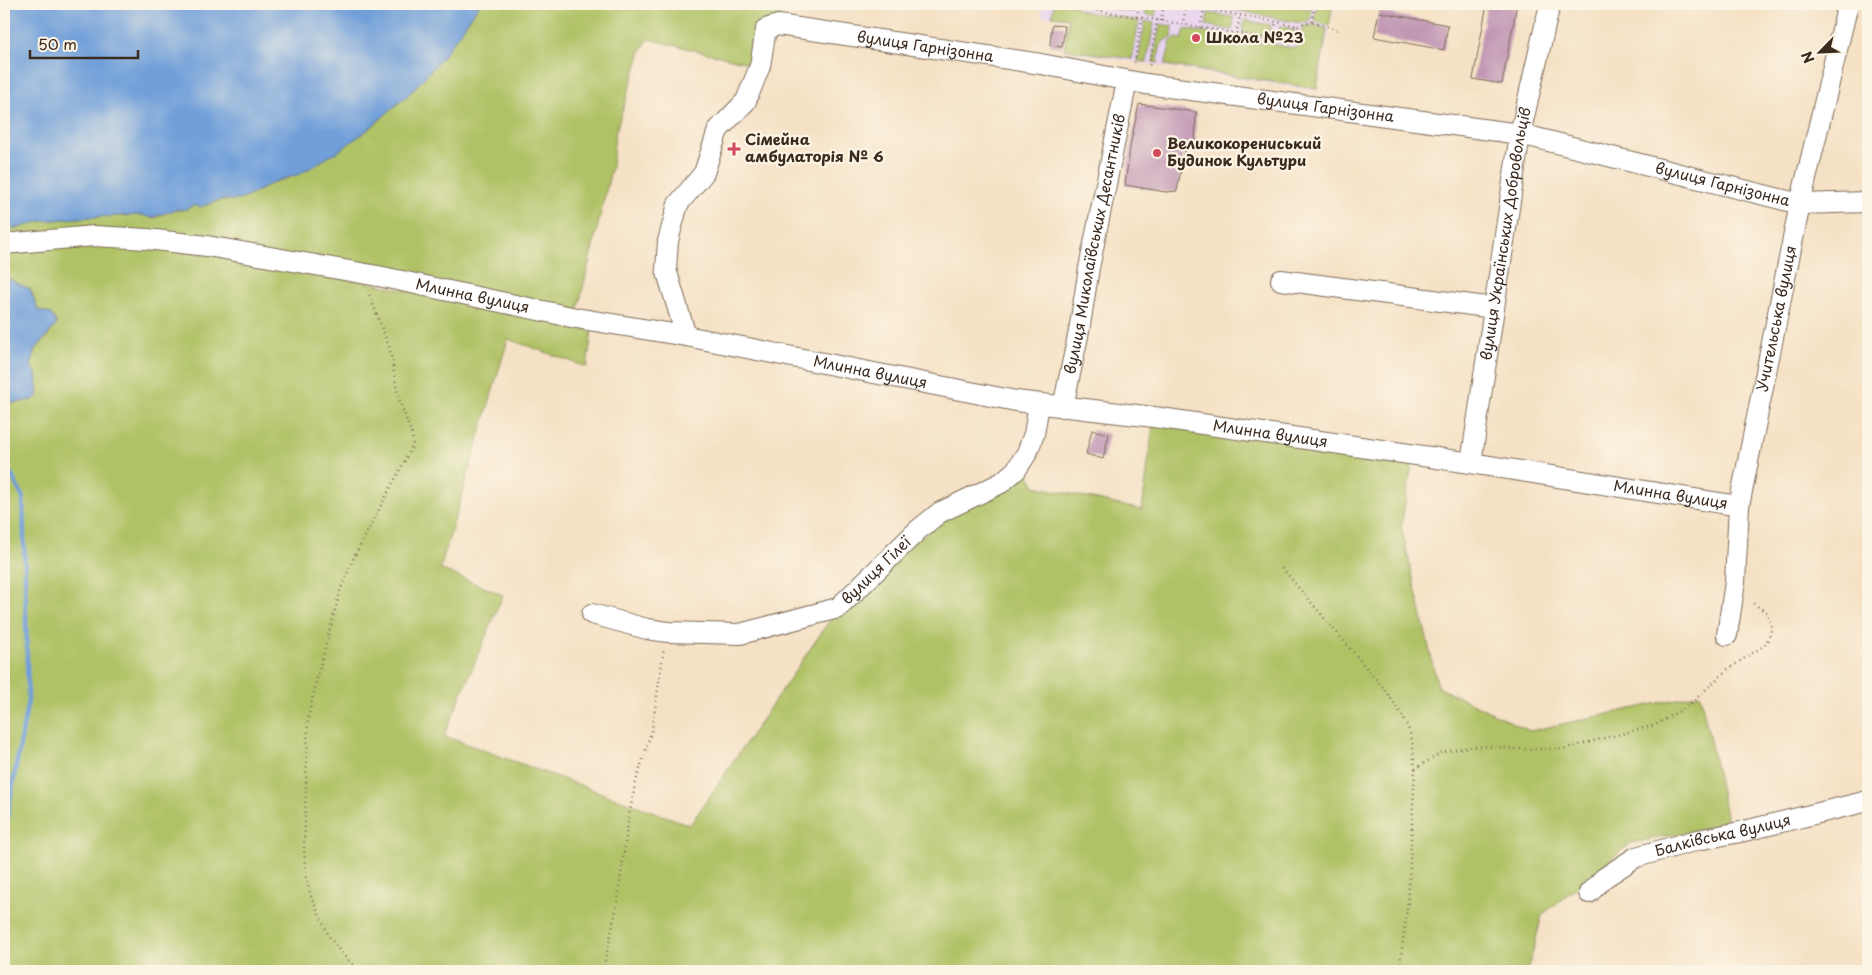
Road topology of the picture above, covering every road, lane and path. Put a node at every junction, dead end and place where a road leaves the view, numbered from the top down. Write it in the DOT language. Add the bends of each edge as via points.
graph roads {
  1 [pos="1078,4"];
  2 [pos="1139,4"];
  3 [pos="1164,4"];
  4 [pos="1179,4"];
  5 [pos="1291,4"];
  6 [pos="1315,4"];
  7 [pos="1550,4"];
  8 [pos="1848,4"];
  9 [pos="1187,5"];
  10 [pos="1204,8"];
  11 [pos="1314,8"];
  12 [pos="1240,15"];
  13 [pos="1136,17"];
  14 [pos="1142,18"];
  15 [pos="1159,21"];
  16 [pos="1276,22"];
  17 [pos="1312,22"];
  18 [pos="1182,25"];
  19 [pos="1298,26"];
  20 [pos="1200,28"];
  21 [pos="1338,30"];
  22 [pos="1236,34"];
  23 [pos="1272,40"];
  24 [pos="1135,82"];
  25 [pos="1520,134"];
  26 [pos="1868,202"];
  27 [pos="1800,204"];
  28 [pos="4,244"];
  29 [pos="360,274"];
  30 [pos="1281,280"];
  31 [pos="1494,308"];
  32 [pos="686,336"];
  33 [pos="1039,404"];
  34 [pos="1062,407"];
  35 [pos="1471,463"];
  36 [pos="1739,506"];
  37 [pos="1282,568"];
  38 [pos="1735,582"];
  39 [pos="592,614"];
  40 [pos="668,632"];
  41 [pos="1727,635"];
  42 [pos="1415,769"];
  43 [pos="1868,801"];
  44 [pos="1589,893"];
  45 [pos="360,971"];
  46 [pos="602,971"];
  47 [pos="1400,971"];
  1 -- 13 [label="path"];
  2 -- 13 [label="path"];
  3 -- 15 [label="path"];
  4 -- 9 [label="path"];
  5 -- 11 [label="path"];
  6 -- 11 [label="path"];
  7 -- 25 [label="street, вулиця Українських Добровольців"];
  8 -- 27 [label="street, Учительська вулиця"];
  9 -- 10 [label="path"];
  9 -- 18 [label="path"];
  10 -- 12 [label="path"];
  10 -- 20 [label="path"];
  11 -- 17 [label="path"];
  12 -- 16 [label="path"];
  12 -- 22 [label="path"];
  13 -- 14 [label="path"];
  14 -- 15 [label="path"];
  14 -- 24 [label="path"];
  15 -- 18 [label="path"];
  15 -- 24 [label="path"];
  16 -- 19 [label="path"];
  16 -- 23 [label="path"];
  17 -- 19 [label="path"];
  17 -- 21 [label="path"];
  18 -- 20 [label="path"];
  19 -- 23 [label="path" via="1294,43"];
  20 -- 22 [label="path"];
  22 -- 23 [label="path"];
  24 -- 25 [label="street, вулиця Гарнізонна"];
  24 -- 32 [label="street, вулиця Гарнізонна" via="1041,64 772,27 746,101 718,130 704,173 678,204 668,241 666,269"];
  24 -- 34 [label="street, вулиця Миколаївських Десантників" via="1089,268"];
  25 -- 27 [label="street, вулиця Гарнізонна"];
  25 -- 31 [label="street, вулиця Українських Добровольців"];
  26 -- 27 [label="street, вулиця Гарнізонна"];
  27 -- 36 [label="street, Учительська вулиця"];
  28 -- 29 [label="street, Млинна вулиця" via="94,236 147,240 207,246"];
  29 -- 32 [label="street, Млинна вулиця" via="576,318"];
  29 -- 45 [label="path" via="390,349 398,396 413,446 341,588 308,719 304,849 306,878 319,917 330,938"];
  30 -- 31 [label="street"];
  31 -- 35 [label="street, вулиця Українських Добровольців"];
  32 -- 33 [label="street, Млинна вулиця"];
  33 -- 34 [label="street, Млинна вулиця"];
  33 -- 40 [label="street, вулиця Гілеї" via="1034,434 1016,470 1001,483 939,513 838,608 740,634"];
  34 -- 35 [label="street, Млинна вулиця"];
  35 -- 36 [label="street, Млинна вулиця"];
  36 -- 38 [label="street, Учительська вулиця"];
  37 -- 42 [label="path" via="1386,690 1408,728"];
  38 -- 41 [label="street, Учительська вулиця"];
  38 -- 42 [label="path" via="1750,602 1766,612 1772,627 1769,637 1765,645 1728,669 1688,706 1655,725 1563,749 1462,748 1441,753"];
  39 -- 40 [label="street, вулиця Гілеї"];
  40 -- 46 [label="path" via="652,729 635,785 617,905"];
  42 -- 47 [label="path" via="1408,901"];
  43 -- 44 [label="street, Балківська вулиця" via="1636,857 1604,878"];
}
